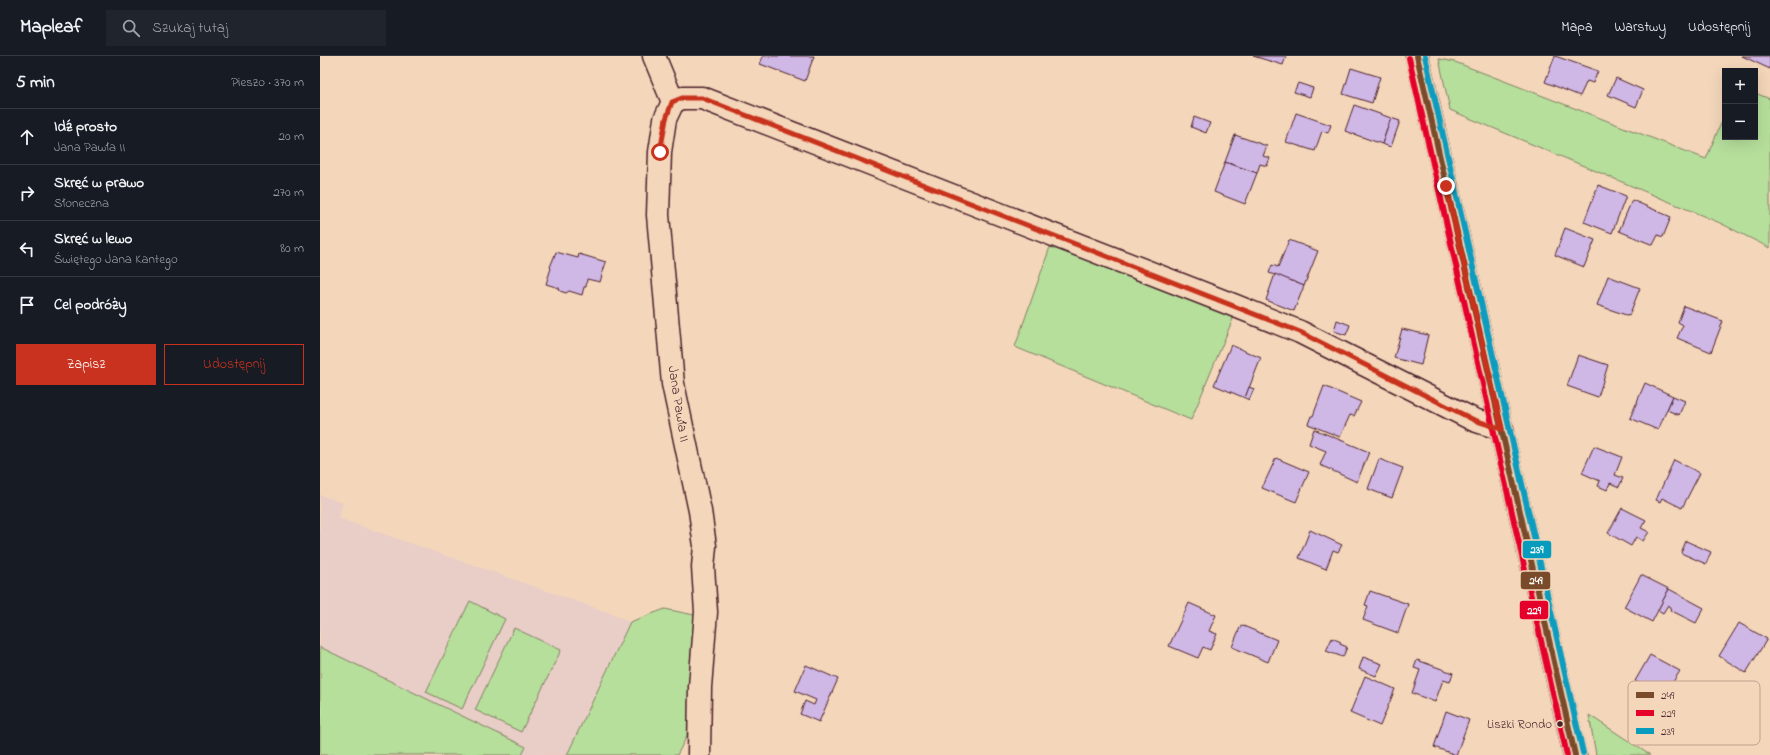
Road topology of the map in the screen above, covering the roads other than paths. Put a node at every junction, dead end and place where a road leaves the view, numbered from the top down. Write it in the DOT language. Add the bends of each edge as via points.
graph roads {
  1 [pos="654,56"];
  2 [pos="1417,56"];
  3 [pos="672,102"];
  4 [pos="1502,429"];
  5 [pos="699,755"];
  6 [pos="1575,755"];
  1 -- 3 [label="street"];
  2 -- 4 [label="street"];
  3 -- 4 [label="street" via="682,98 702,98 1233,305 1300,332 1474,420"];
  3 -- 5 [label="street, Jana Pawła II" via="660,152 658,215 673,384 705,546 703,568 706,612 700,686"];
  4 -- 6 [label="street"];
}
